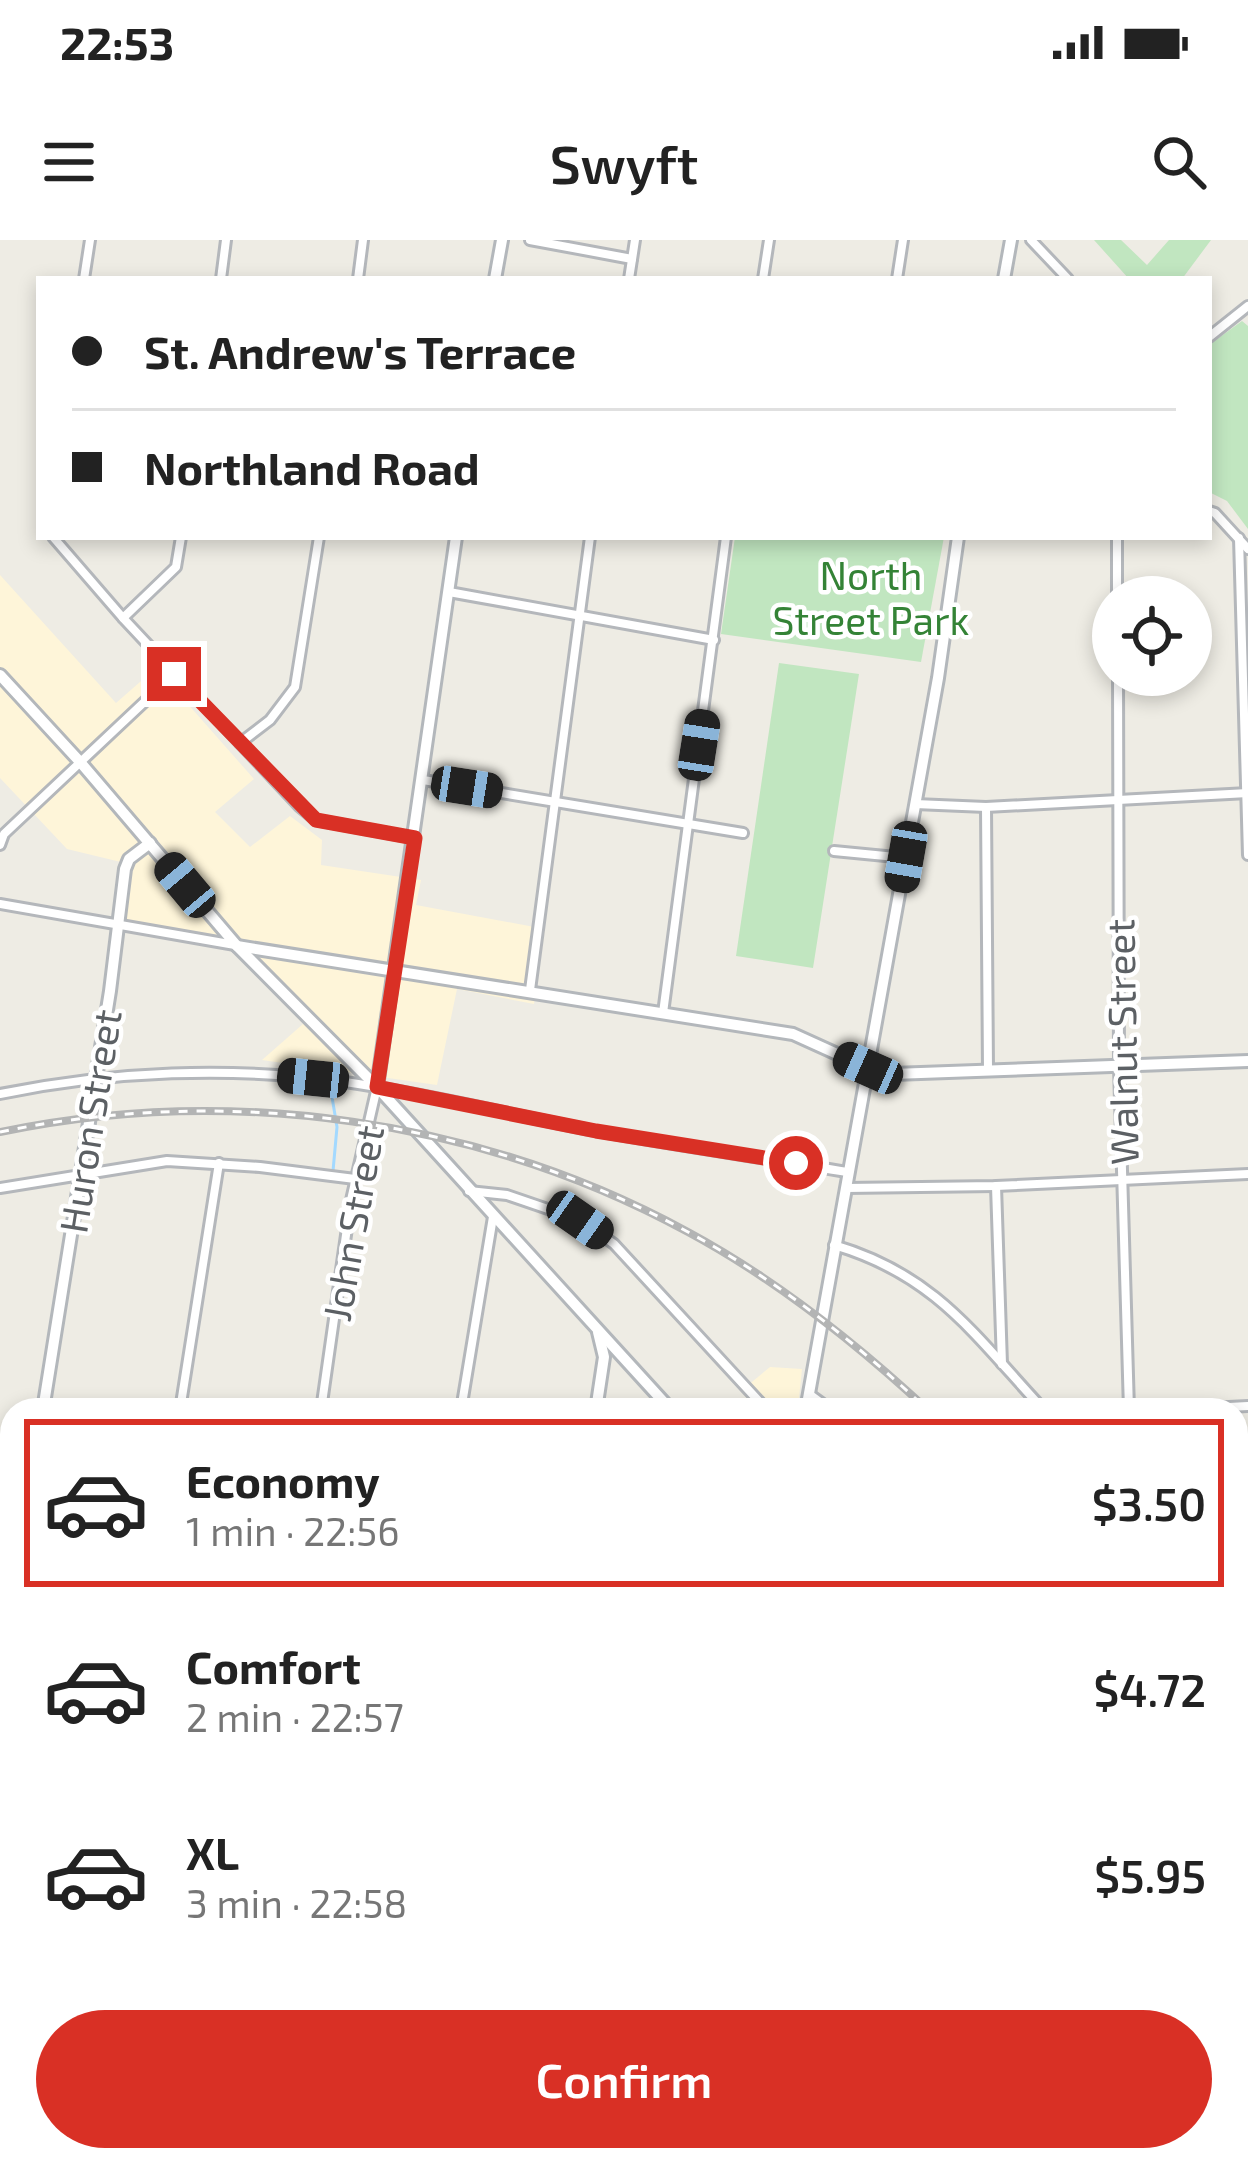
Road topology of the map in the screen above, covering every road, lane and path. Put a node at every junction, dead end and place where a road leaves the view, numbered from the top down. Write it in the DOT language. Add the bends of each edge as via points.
graph roads {
  1 [pos="90,240"];
  2 [pos="226,240"];
  3 [pos="363,240"];
  4 [pos="502,240"];
  5 [pos="530,240"];
  6 [pos="635,240"];
  7 [pos="769,240"];
  8 [pos="903,240"];
  9 [pos="1011,240"];
  10 [pos="1030,240"];
  11 [pos="632,260"];
  12 [pos="84,276"];
  13 [pos="221,276"];
  14 [pos="358,276"];
  15 [pos="496,276"];
  16 [pos="629,276"];
  17 [pos="763,276"];
  18 [pos="897,276"];
  19 [pos="1005,276"];
  20 [pos="1064,276"];
  21 [pos="1248,306"];
  22 [pos="1212,335"];
  23 [pos="1212,512"];
  24 [pos="1239,538"];
  25 [pos="56,540"];
  26 [pos="180,540"];
  27 [pos="319,540"];
  28 [pos="456,540"];
  29 [pos="590,540"];
  30 [pos="726,540"];
  31 [pos="958,540"];
  32 [pos="1117,540"];
  33 [pos="1248,549"];
  34 [pos="1118,576"];
  35 [pos="449,592"];
  36 [pos="1245,598"];
  37 [pos="580,615"];
  38 [pos="123,618"];
  39 [pos="714,640"];
  40 [pos="174,674"];
  41 [pos="0,675"];
  42 [pos="1118,696"];
  43 [pos="240,742"];
  44 [pos="82,763"];
  45 [pos="423,779"];
  46 [pos="1248,793"];
  47 [pos="1116,799"];
  48 [pos="555,801"];
  49 [pos="915,804"];
  50 [pos="986,806"];
  51 [pos="691,823"];
  52 [pos="743,833"];
  53 [pos="415,838"];
  54 [pos="150,843"];
  55 [pos="0,845"];
  56 [pos="834,851"];
  57 [pos="1248,855"];
  58 [pos="906,857"];
  59 [pos="0,904"];
  60 [pos="118,925"];
  61 [pos="237,946"];
  62 [pos="393,971"];
  63 [pos="530,990"];
  64 [pos="663,1013"];
  65 [pos="1248,1061"];
  66 [pos="1119,1067"];
  67 [pos="868,1068"];
  68 [pos="988,1072"];
  69 [pos="96,1080"];
  70 [pos="377,1087"];
  71 [pos="403,1093"];
  72 [pos="0,1094"];
  73 [pos="400,1114"];
  74 [pos="220,1163"];
  75 [pos="848,1172"];
  76 [pos="82,1174"];
  77 [pos="1248,1174"];
  78 [pos="355,1179"];
  79 [pos="1122,1180"];
  80 [pos="996,1186"];
  81 [pos="0,1188"];
  82 [pos="844,1188"];
  83 [pos="469,1191"];
  84 [pos="493,1217"];
  85 [pos="834,1244"];
  86 [pos="597,1328"];
  87 [pos="631,1363"];
  88 [pos="1002,1365"];
  89 [pos="603,1369"];
  90 [pos="809,1394"];
  91 [pos="45,1398"];
  92 [pos="181,1398"];
  93 [pos="323,1398"];
  94 [pos="463,1398"];
  95 [pos="598,1398"];
  96 [pos="661,1398"];
  97 [pos="756,1398"];
  98 [pos="808,1398"];
  99 [pos="814,1398"];
  100 [pos="1033,1398"];
  101 [pos="1129,1398"];
  1 -- 12 [label="street"];
  2 -- 13 [label="street"];
  3 -- 14 [label="street"];
  4 -- 15 [label="street"];
  5 -- 11 [label="street"];
  6 -- 11 [label="street"];
  7 -- 17 [label="street"];
  8 -- 18 [label="street"];
  9 -- 19 [label="street"];
  10 -- 20 [label="street"];
  11 -- 16 [label="street"];
  21 -- 22 [label="street"];
  23 -- 24 [label="street"];
  24 -- 33 [label="street"];
  24 -- 36 [label="street"];
  25 -- 38 [label="street"];
  26 -- 38 [label="street" via="176,567"];
  27 -- 43 [label="street" via="295,687"];
  28 -- 35 [label="street, John Street"];
  29 -- 37 [label="street"];
  30 -- 39 [label="street"];
  31 -- 49 [label="street"];
  32 -- 34 [label="street"];
  35 -- 37 [label="street"];
  35 -- 45 [label="street, John Street"];
  36 -- 46 [label="street"];
  37 -- 39 [label="street"];
  37 -- 48 [label="street"];
  38 -- 40 [label="street"];
  39 -- 51 [label="street"];
  40 -- 43 [label="street"];
  40 -- 44 [label="street"];
  41 -- 44 [label="street"];
  42 -- 47 [label="street, Walnut Street"];
  43 -- 53 [label="street" via="316,820"];
  44 -- 54 [label="street"];
  44 -- 55 [label="street"];
  45 -- 48 [label="street"];
  45 -- 53 [label="street, John Street"];
  46 -- 47 [label="street"];
  46 -- 57 [label="street"];
  47 -- 50 [label="street"];
  47 -- 66 [label="street, Walnut Street"];
  48 -- 51 [label="street"];
  48 -- 63 [label="street"];
  49 -- 50 [label="street"];
  49 -- 58 [label="street"];
  50 -- 68 [label="street"];
  51 -- 52 [label="street"];
  51 -- 64 [label="street"];
  53 -- 62 [label="street, John Street"];
  54 -- 60 [label="street, Huron Street" via="129,859"];
  54 -- 61 [label="street"];
  56 -- 58 [label="street"];
  58 -- 67 [label="street"];
  59 -- 60 [label="street"];
  60 -- 61 [label="street"];
  60 -- 69 [label="street, Huron Street"];
  61 -- 62 [label="street"];
  61 -- 70 [label="street"];
  62 -- 63 [label="street"];
  62 -- 70 [label="street, John Street"];
  63 -- 64 [label="street"];
  64 -- 67 [label="street" via="793,1034"];
  65 -- 66 [label="street"];
  66 -- 68 [label="street"];
  66 -- 79 [label="street, Walnut Street"];
  67 -- 68 [label="street"];
  67 -- 75 [label="street"];
  69 -- 70 [label="street" via="250,1074"];
  69 -- 72 [label="street"];
  69 -- 76 [label="street, Huron Street"];
  70 -- 71 [label="street"];
  70 -- 73 [label="street"];
  70 -- 78 [label="street, John Street"];
  71 -- 73 [label="street"];
  71 -- 75 [label="street"];
  73 -- 83 [label="street"];
  74 -- 76 [label="street" via="167,1161"];
  74 -- 78 [label="street"];
  74 -- 92 [label="street"];
  75 -- 82 [label="street"];
  76 -- 81 [label="street"];
  76 -- 91 [label="street, Huron Street"];
  77 -- 79 [label="street"];
  78 -- 93 [label="street, John Street"];
  79 -- 80 [label="street"];
  79 -- 101 [label="street, Walnut Street"];
  80 -- 82 [label="street"];
  80 -- 88 [label="street"];
  82 -- 85 [label="street"];
  83 -- 84 [label="street"];
  83 -- 97 [label="street" via="580,1220 614,1244"];
  84 -- 86 [label="street"];
  84 -- 94 [label="street"];
  85 -- 88 [label="street" via="915,1278"];
  85 -- 90 [label="street"];
  86 -- 87 [label="street"];
  86 -- 89 [label="street"];
  87 -- 89 [label="street"];
  87 -- 96 [label="street"];
  88 -- 100 [label="street"];
  89 -- 95 [label="street"];
  90 -- 98 [label="street"];
  90 -- 99 [label="street"];
}
